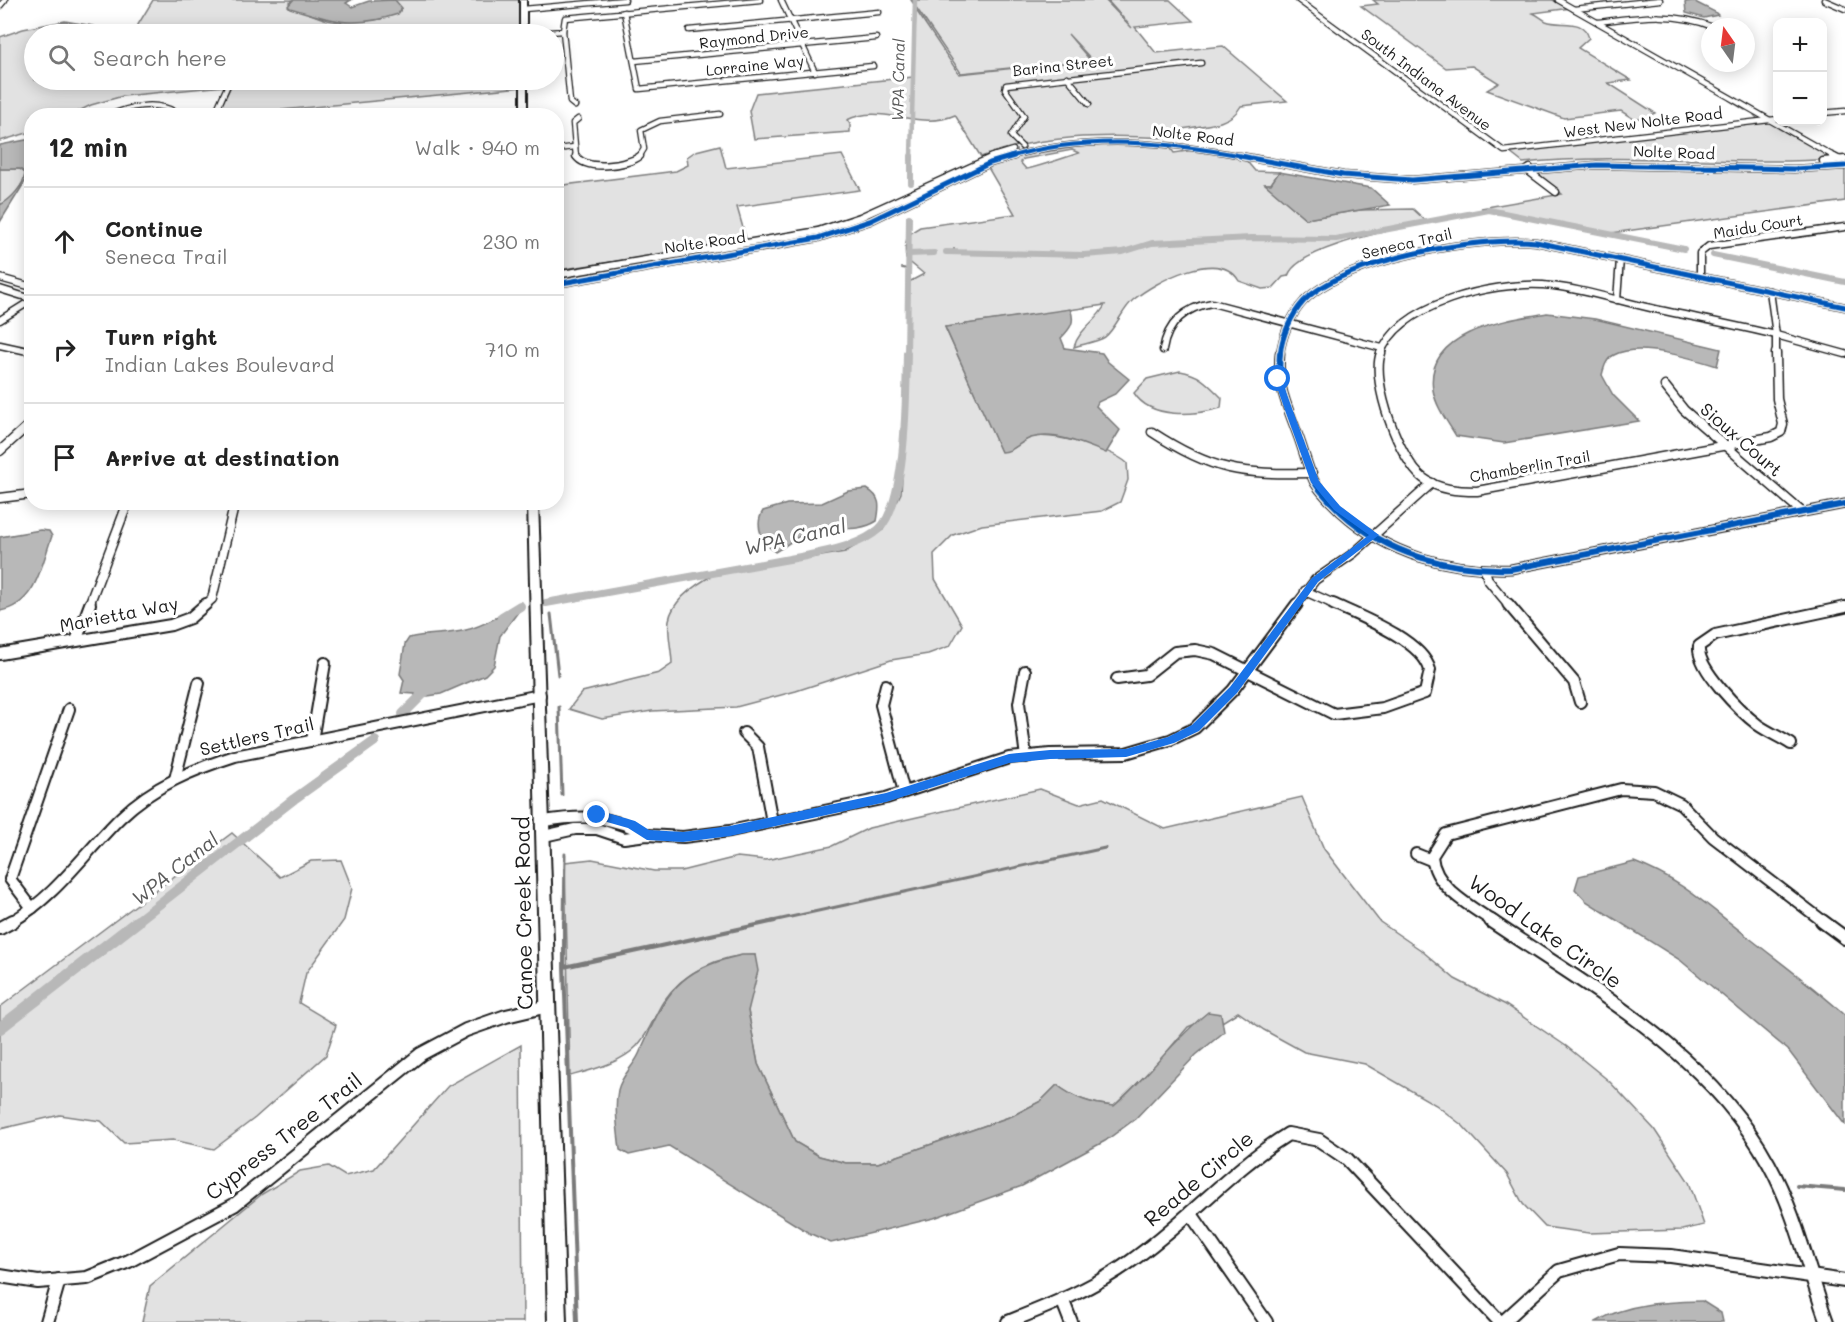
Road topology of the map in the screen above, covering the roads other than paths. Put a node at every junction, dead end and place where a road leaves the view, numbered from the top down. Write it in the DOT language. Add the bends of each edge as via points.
graph roads {
  1 [pos="5,0"];
  2 [pos="523,0"];
  3 [pos="625,0"];
  4 [pos="760,0"];
  5 [pos="781,0"];
  6 [pos="1298,0"];
  7 [pos="1558,0"];
  8 [pos="1660,0"];
  9 [pos="1824,0"];
  10 [pos="0,6"];
  11 [pos="524,9"];
  12 [pos="1574,9"];
  13 [pos="1845,9"];
  14 [pos="624,12"];
  15 [pos="879,12"];
  16 [pos="790,20"];
  17 [pos="1701,21"];
  18 [pos="1598,22"];
  19 [pos="523,24"];
  20 [pos="564,24"];
  21 [pos="689,30"];
  22 [pos="876,38"];
  23 [pos="564,41"];
  24 [pos="801,45"];
  25 [pos="634,61"];
  26 [pos="1201,63"];
  27 [pos="873,66"];
  28 [pos="815,72"];
  29 [pos="1067,77"];
  30 [pos="226,90"];
  31 [pos="524,90"];
  32 [pos="1089,104"];
  33 [pos="575,106"];
  34 [pos="136,108"];
  35 [pos="172,108"];
  36 [pos="218,108"];
  37 [pos="524,108"];
  38 [pos="1845,111"];
  39 [pos="1827,113"];
  40 [pos="720,114"];
  41 [pos="1773,118"];
  42 [pos="578,119"];
  43 [pos="1773,119"];
  44 [pos="1785,126"];
  45 [pos="575,147"];
  46 [pos="1022,147"];
  47 [pos="564,148"];
  48 [pos="1512,152"];
  49 [pos="1844,162"];
  50 [pos="1540,163"];
  51 [pos="983,166"];
  52 [pos="1527,170"];
  53 [pos="1556,192"];
  54 [pos="906,195"];
  55 [pos="889,204"];
  56 [pos="907,204"];
  57 [pos="887,213"];
  58 [pos="1845,227"];
  59 [pos="1620,259"];
  60 [pos="564,274"];
  61 [pos="1700,276"];
  62 [pos="0,278"];
  63 [pos="564,282"];
  64 [pos="24,285"];
  65 [pos="0,289"];
  66 [pos="1770,291"];
  67 [pos="24,296"];
  68 [pos="1617,300"];
  69 [pos="24,304"];
  70 [pos="1845,307"];
  71 [pos="0,320"];
  72 [pos="1289,323"];
  73 [pos="1776,336"];
  74 [pos="0,345"];
  75 [pos="1382,348"];
  76 [pos="24,350"];
  77 [pos="1163,350"];
  78 [pos="1845,354"];
  79 [pos="1665,386"];
  80 [pos="24,429"];
  81 [pos="1152,432"];
  82 [pos="1725,446"];
  83 [pos="0,451"];
  84 [pos="1312,473"];
  85 [pos="1432,483"];
  86 [pos="24,495"];
  87 [pos="0,498"];
  88 [pos="1845,504"];
  89 [pos="125,510"];
  90 [pos="233,510"];
  91 [pos="532,510"];
  92 [pos="1802,512"];
  93 [pos="1375,535"];
  94 [pos="1485,570"];
  95 [pos="1305,591"];
  96 [pos="1845,607"];
  97 [pos="76,641"];
  98 [pos="0,654"];
  99 [pos="325,663"];
  100 [pos="1025,671"];
  101 [pos="1247,671"];
  102 [pos="1117,680"];
  103 [pos="199,683"];
  104 [pos="886,685"];
  105 [pos="540,695"];
  106 [pos="1580,702"];
  107 [pos="69,709"];
  108 [pos="744,733"];
  109 [pos="312,741"];
  110 [pos="1791,744"];
  111 [pos="1026,757"];
  112 [pos="175,779"];
  113 [pos="904,792"];
  114 [pos="772,822"];
  115 [pos="544,829"];
  116 [pos="647,835"];
  117 [pos="1416,854"];
  118 [pos="1431,860"];
  119 [pos="32,908"];
  120 [pos="0,928"];
  121 [pos="1845,938"];
  122 [pos="548,1005"];
  123 [pos="1191,1214"];
  124 [pos="0,1276"];
  125 [pos="1813,1276"];
  126 [pos="59,1280"];
  127 [pos="1845,1281"];
  128 [pos="1062,1299"];
  129 [pos="46,1322"];
  130 [pos="557,1322"];
  131 [pos="1008,1322"];
  132 [pos="1071,1322"];
  133 [pos="1266,1322"];
  134 [pos="1502,1322"];
  135 [pos="1827,1322"];
  1 -- 10 [label="street"];
  2 -- 11 [label="main road"];
  3 -- 11 [label="street"];
  4 -- 14 [label="street"];
  5 -- 16 [label="street"];
  6 -- 48 [label="street, South Indiana Avenue" via="1498,149"];
  7 -- 12 [label="street"];
  8 -- 12 [label="street"];
  9 -- 13 [label="street"];
  11 -- 19 [label="main road"];
  12 -- 18 [label="street"];
  14 -- 20 [label="street" via="564,18"];
  14 -- 25 [label="street"];
  15 -- 16 [label="street"];
  16 -- 21 [label="street"];
  16 -- 24 [label="street"];
  17 -- 18 [label="street" via="1674,15"];
  18 -- 41 [label="street"];
  22 -- 24 [label="street, Raymond Drive"];
  23 -- 33 [label="street" via="570,102"];
  24 -- 25 [label="street, Raymond Drive"];
  24 -- 28 [label="street"];
  25 -- 28 [label="street, Lorraine Way" via="639,89"];
  26 -- 29 [label="street, Barina Street"];
  27 -- 28 [label="street, Lorraine Way"];
  29 -- 32 [label="street"];
  29 -- 46 [label="street, Barina Street" via="1005,86 1024,117 1011,136"];
  30 -- 36 [label="street"];
  31 -- 37 [label="main road"];
  34 -- 35 [label="street"];
  38 -- 39 [label="street"];
  40 -- 45 [label="street" via="652,123 641,130 643,153 628,161 587,164 576,158"];
  42 -- 45 [label="street" via="573,123"];
  43 -- 48 [label="street, West New Nolte Road"];
  44 -- 49 [label="street"];
  45 -- 47 [label="street"];
  46 -- 50 [label="street, Nolte Road" via="1102,138 1170,140 1322,166 1398,174 1457,173"];
  46 -- 51 [label="street"];
  46 -- 54 [label="street, Nolte Road" via="962,167"];
  49 -- 50 [label="street, Nolte Road"];
  49 -- 52 [label="street, Nolte Road" via="1784,169 1597,165"];
  50 -- 52 [label="street"];
  51 -- 52 [label="street, Nolte Road" via="1058,147 1136,142 1205,149 1378,179 1436,180"];
  51 -- 56 [label="street, Nolte Road"];
  52 -- 53 [label="street"];
  54 -- 55 [label="street, Nolte Road"];
  54 -- 56 [label="street"];
  55 -- 57 [label="street"];
  55 -- 60 [label="street, Nolte Road" via="860,218 801,235"];
  56 -- 57 [label="street, Nolte Road"];
  57 -- 63 [label="street, Nolte Road" via="843,231 803,241"];
  58 -- 61 [label="street, Maidu Court" via="1709,246 1700,253"];
  59 -- 61 [label="street, Seneca Trail"];
  59 -- 68 [label="street"];
  59 -- 72 [label="street, Seneca Trail" via="1510,238 1488,239 1386,260 1336,278 1315,291"];
  61 -- 66 [label="street, Seneca Trail"];
  62 -- 64 [label="street"];
  65 -- 67 [label="street"];
  66 -- 70 [label="street, Seneca Trail"];
  66 -- 73 [label="street"];
  68 -- 73 [label="street"];
  68 -- 75 [label="street" via="1553,287 1509,288 1426,309 1396,329"];
  69 -- 71 [label="street"];
  72 -- 75 [label="street"];
  72 -- 77 [label="street" via="1220,304 1202,303 1186,310 1163,338"];
  72 -- 84 [label="street, Seneca Trail" via="1281,337 1278,379"];
  73 -- 78 [label="street"];
  73 -- 82 [label="street, Chamberlin Trail" via="1781,432"];
  74 -- 76 [label="street"];
  75 -- 85 [label="street, Chamberlin Trail" via="1376,374 1387,414 1412,466"];
  79 -- 82 [label="street, Sioux Court" via="1674,401"];
  80 -- 83 [label="street"];
  81 -- 84 [label="street" via="1224,468 1241,472"];
  82 -- 85 [label="street, Chamberlin Trail" via="1477,491 1457,491"];
  82 -- 92 [label="street, Sioux Court"];
  84 -- 93 [label="street, Seneca Trail" via="1337,508"];
  85 -- 93 [label="street"];
  86 -- 87 [label="street"];
  88 -- 92 [label="street, Seneca Trail"];
  89 -- 97 [label="street"];
  90 -- 97 [label="street, Marietta Way" via="216,588 200,611 171,625"];
  91 -- 105 [label="main road, Canoe Creek Road"];
  92 -- 94 [label="street, Seneca Trail" via="1534,565"];
  93 -- 94 [label="street, Seneca Trail" via="1438,563"];
  93 -- 95 [label="street"];
  94 -- 106 [label="street" via="1488,580 1574,682"];
  95 -- 101 [label="street"];
  95 -- 101 [label="street" via="1419,651 1431,678 1425,693 1406,701 1337,714"];
  96 -- 110 [label="street" via="1715,635 1698,647 1698,657 1706,669 1758,724"];
  97 -- 98 [label="street, Marietta Way"];
  99 -- 109 [label="street"];
  100 -- 111 [label="street" via="1018,722"];
  101 -- 102 [label="street" via="1214,654 1185,650 1165,657 1141,678"];
  101 -- 111 [label="street" via="1212,713 1195,728 1170,740 1126,753"];
  103 -- 112 [label="street"];
  104 -- 113 [label="street" via="881,705"];
  105 -- 109 [label="street, Settlers Trail"];
  105 -- 115 [label="main road, Canoe Creek Road"];
  107 -- 119 [label="street" via="10,879"];
  108 -- 114 [label="street" via="758,747"];
  109 -- 112 [label="street, Settlers Trail" via="235,756 200,766"];
  111 -- 113 [label="street" via="1009,758"];
  112 -- 119 [label="street, Settlers Trail" via="121,817"];
  113 -- 114 [label="street"];
  114 -- 116 [label="street" via="683,837"];
  115 -- 116 [label="street" via="597,829 624,838"];
  115 -- 116 [label="street" via="597,815 631,825"];
  115 -- 122 [label="main road, Canoe Creek Road"];
  117 -- 118 [label="street"];
  118 -- 121 [label="street" via="1432,850 1446,834 1621,789 1654,791 1681,804 1713,837"];
  118 -- 125 [label="street, Wood Lake Circle" via="1442,881 1461,900 1655,1032 1710,1082 1734,1109 1769,1166"];
  119 -- 120 [label="street, Settlers Trail"];
  122 -- 126 [label="street, Cypress Tree Trail" via="466,1030 421,1054 234,1206 129,1261 87,1278"];
  122 -- 130 [label="main road, Canoe Creek Road"];
  123 -- 128 [label="street, Reade Circle" via="1130,1263"];
  123 -- 133 [label="street"];
  123 -- 134 [label="street, Reade Circle" via="1268,1145 1288,1134 1318,1140 1347,1159"];
  124 -- 126 [label="street, Cypress Tree Trail" via="38,1282"];
  125 -- 127 [label="street"];
  125 -- 134 [label="street" via="1671,1256 1619,1254 1558,1271"];
  125 -- 135 [label="street, Wood Lake Circle"];
  126 -- 129 [label="street"];
  128 -- 131 [label="street, Reade Circle"];
  128 -- 132 [label="street"];
}
